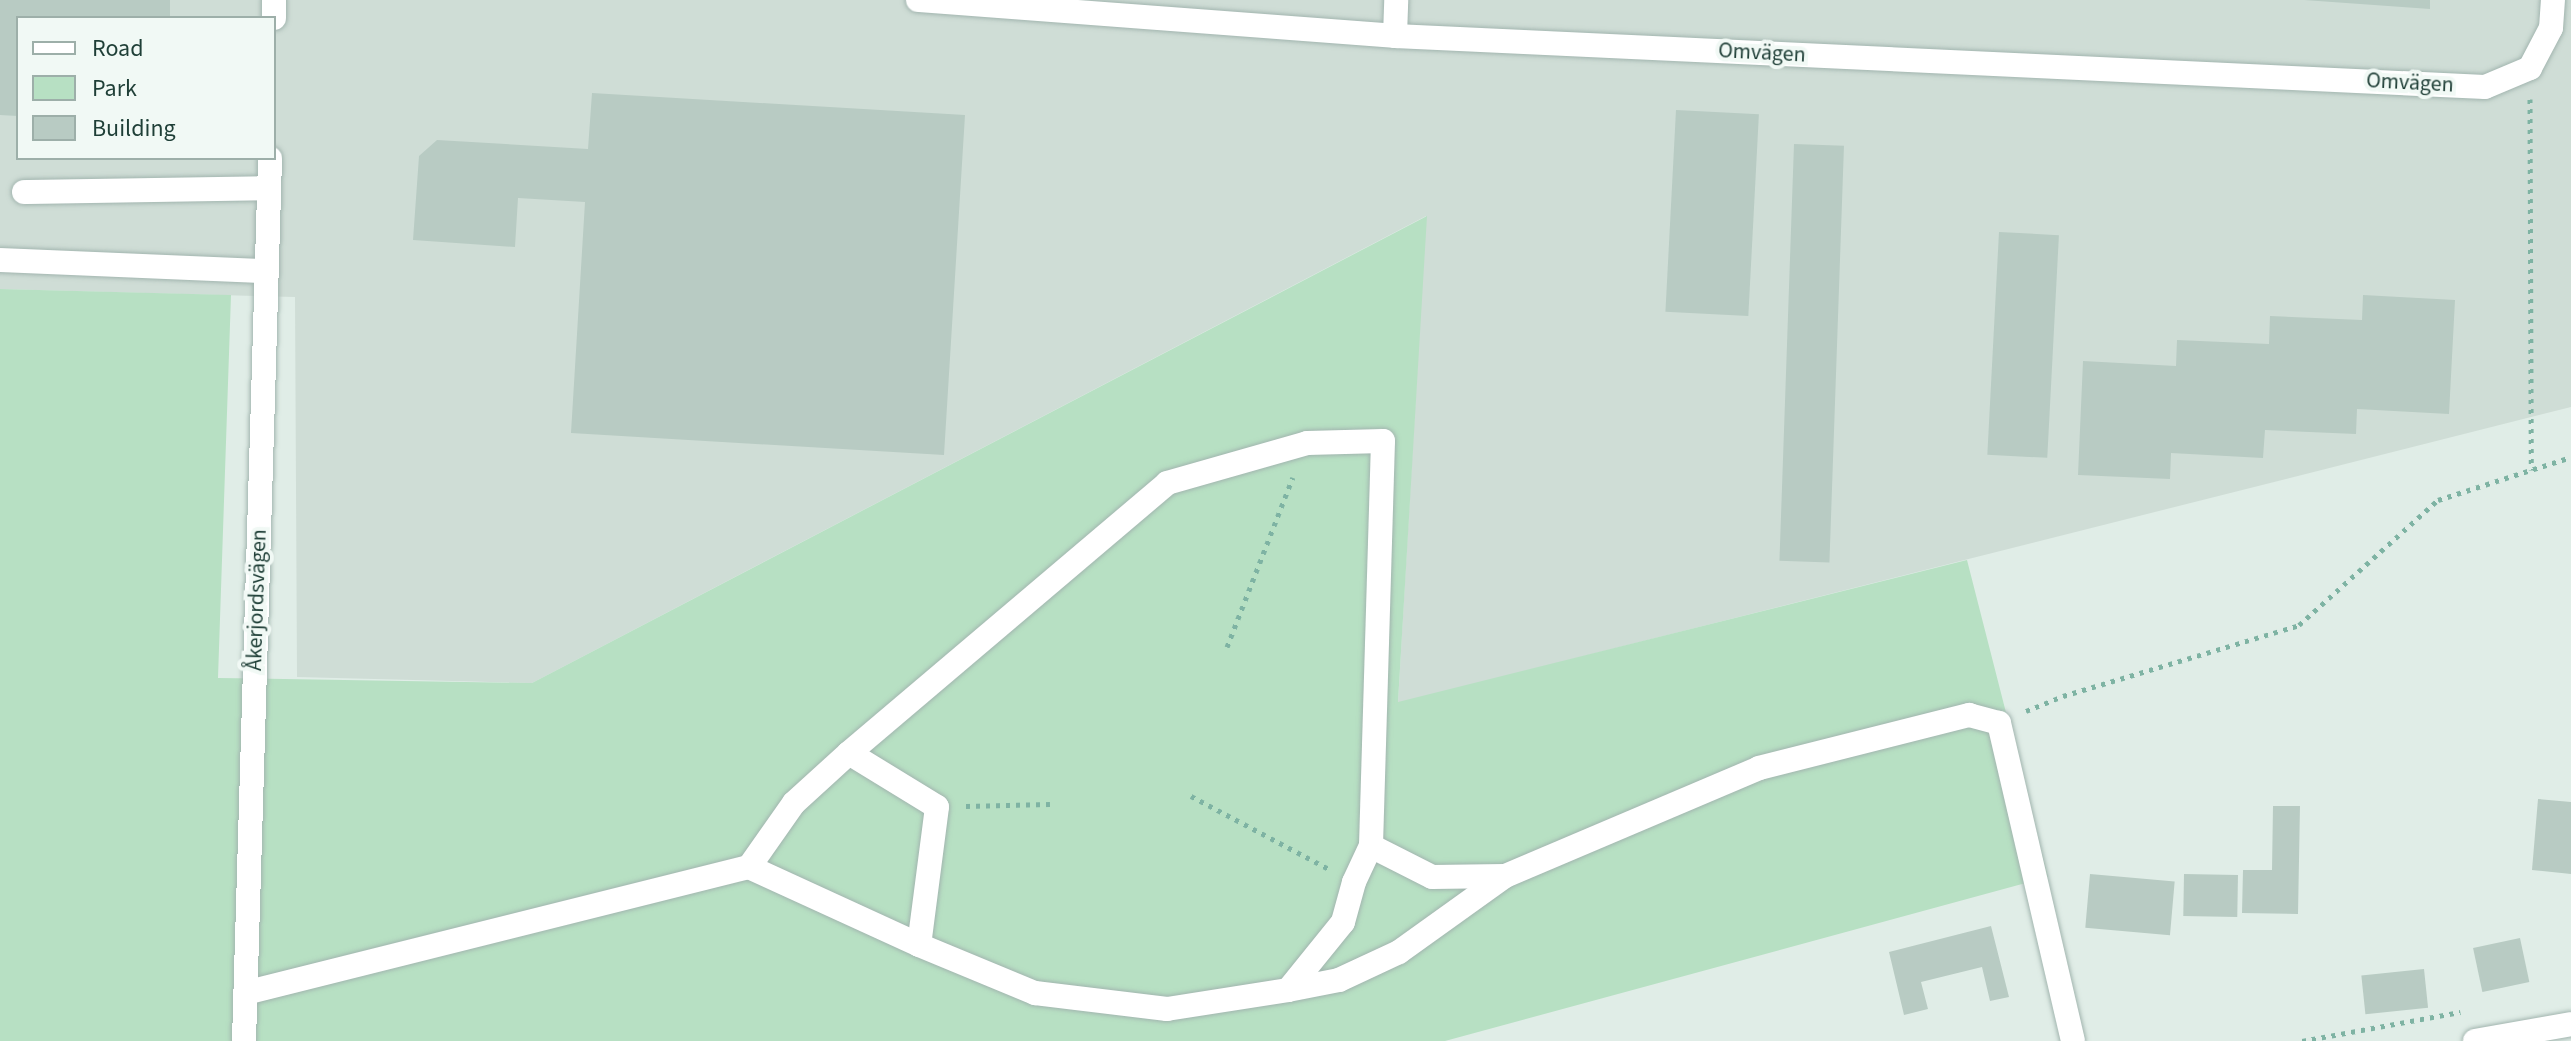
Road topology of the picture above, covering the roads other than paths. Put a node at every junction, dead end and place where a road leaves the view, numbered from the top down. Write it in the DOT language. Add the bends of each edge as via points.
graph roads {
  1 [pos="918,0"];
  2 [pos="1396,0"];
  3 [pos="2553,0"];
  4 [pos="1395,36"];
  5 [pos="270,160"];
  6 [pos="269,188"];
  7 [pos="24,192"];
  8 [pos="0,260"];
  9 [pos="267,271"];
  10 [pos="849,753"];
  11 [pos="1371,846"];
  12 [pos="749,867"];
  13 [pos="1505,876"];
  14 [pos="919,945"];
  15 [pos="1288,990"];
  16 [pos="245,993"];
  17 [pos="2571,1024"];
  18 [pos="244,1041"];
  19 [pos="2073,1041"];
  20 [pos="2475,1041"];
  1 -- 4 [label="street, Omvägen"];
  2 -- 4 [label="street"];
  3 -- 4 [label="street, Omvägen" via="2551,28 2530,68 2485,87"];
  5 -- 6 [label="street, Åkerjordsvägen"];
  6 -- 7 [label="street"];
  6 -- 9 [label="street, Åkerjordsvägen"];
  8 -- 9 [label="street"];
  9 -- 16 [label="street, Åkerjordsvägen"];
  10 -- 11 [label="street" via="1167,483 1307,443 1383,441"];
  10 -- 12 [label="street" via="794,803"];
  10 -- 14 [label="street" via="937,807"];
  11 -- 13 [label="street" via="1432,877"];
  11 -- 15 [label="street" via="1343,922"];
  12 -- 14 [label="street"];
  12 -- 16 [label="street"];
  13 -- 15 [label="street" via="1399,952 1339,980"];
  13 -- 19 [label="street" via="1759,768 1969,715 1999,723"];
  14 -- 15 [label="street" via="1035,993 1167,1009"];
  16 -- 18 [label="street, Åkerjordsvägen"];
  17 -- 20 [label="street"];
}
